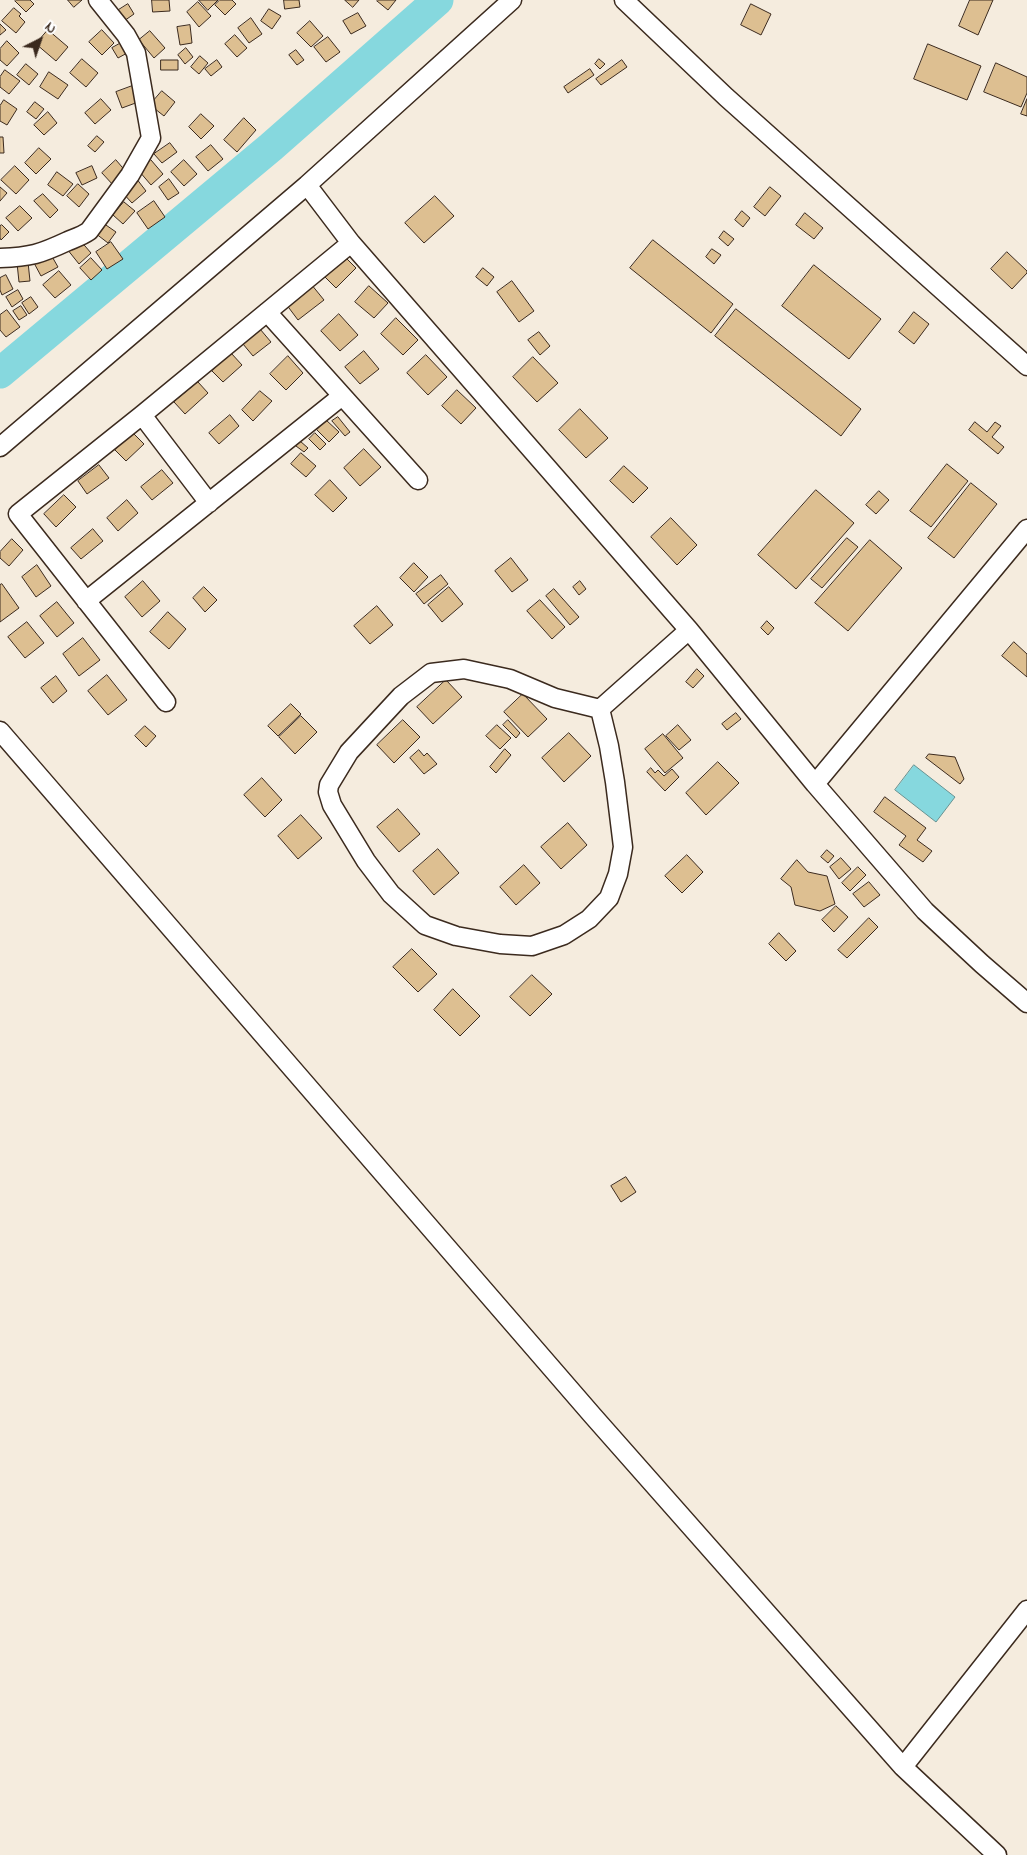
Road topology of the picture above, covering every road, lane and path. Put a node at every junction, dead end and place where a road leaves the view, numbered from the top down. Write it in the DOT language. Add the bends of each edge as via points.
graph roads {
  1 [pos="98,0"];
  2 [pos="512,0"];
  3 [pos="624,0"];
  4 [pos="307,185"];
  5 [pos="351,243"];
  6 [pos="0,258"];
  7 [pos="267,312"];
  8 [pos="1027,366"];
  9 [pos="342,396"];
  10 [pos="142,415"];
  11 [pos="0,447"];
  12 [pos="418,480"];
  13 [pos="209,503"];
  14 [pos="1027,529"];
  15 [pos="86,601"];
  16 [pos="689,630"];
  17 [pos="166,702"];
  18 [pos="600,709"];
  19 [pos="0,731"];
  20 [pos="815,784"];
  21 [pos="1027,1002"];
  22 [pos="1027,1610"];
  23 [pos="903,1766"];
  24 [pos="997,1855"];
  1 -- 6 [label="street" via="136,53 151,138 130,175 89,231 41,254"];
  2 -- 4 [label="street"];
  3 -- 8 [label="street" via="726,97"];
  4 -- 5 [label="street"];
  4 -- 11 [label="street"];
  5 -- 7 [label="street"];
  5 -- 16 [label="street"];
  7 -- 9 [label="street"];
  7 -- 10 [label="street"];
  9 -- 12 [label="street"];
  9 -- 13 [label="street"];
  10 -- 13 [label="street"];
  10 -- 15 [label="street" via="18,514"];
  13 -- 15 [label="street"];
  14 -- 20 [label="street"];
  15 -- 17 [label="street"];
  16 -- 18 [label="street"];
  16 -- 20 [label="street"];
  18 -- 18 [label="street" via="620,818 623,847 618,874 609,898 589,919 564,935 532,946 456,936 425,925 391,894 371,868 329,799 329,785 349,752 401,696 430,673 464,669 510,679 555,698"];
  19 -- 23 [label="street" via="593,1416"];
  20 -- 21 [label="street" via="925,911"];
  22 -- 23 [label="street"];
  23 -- 24 [label="street"];
}
